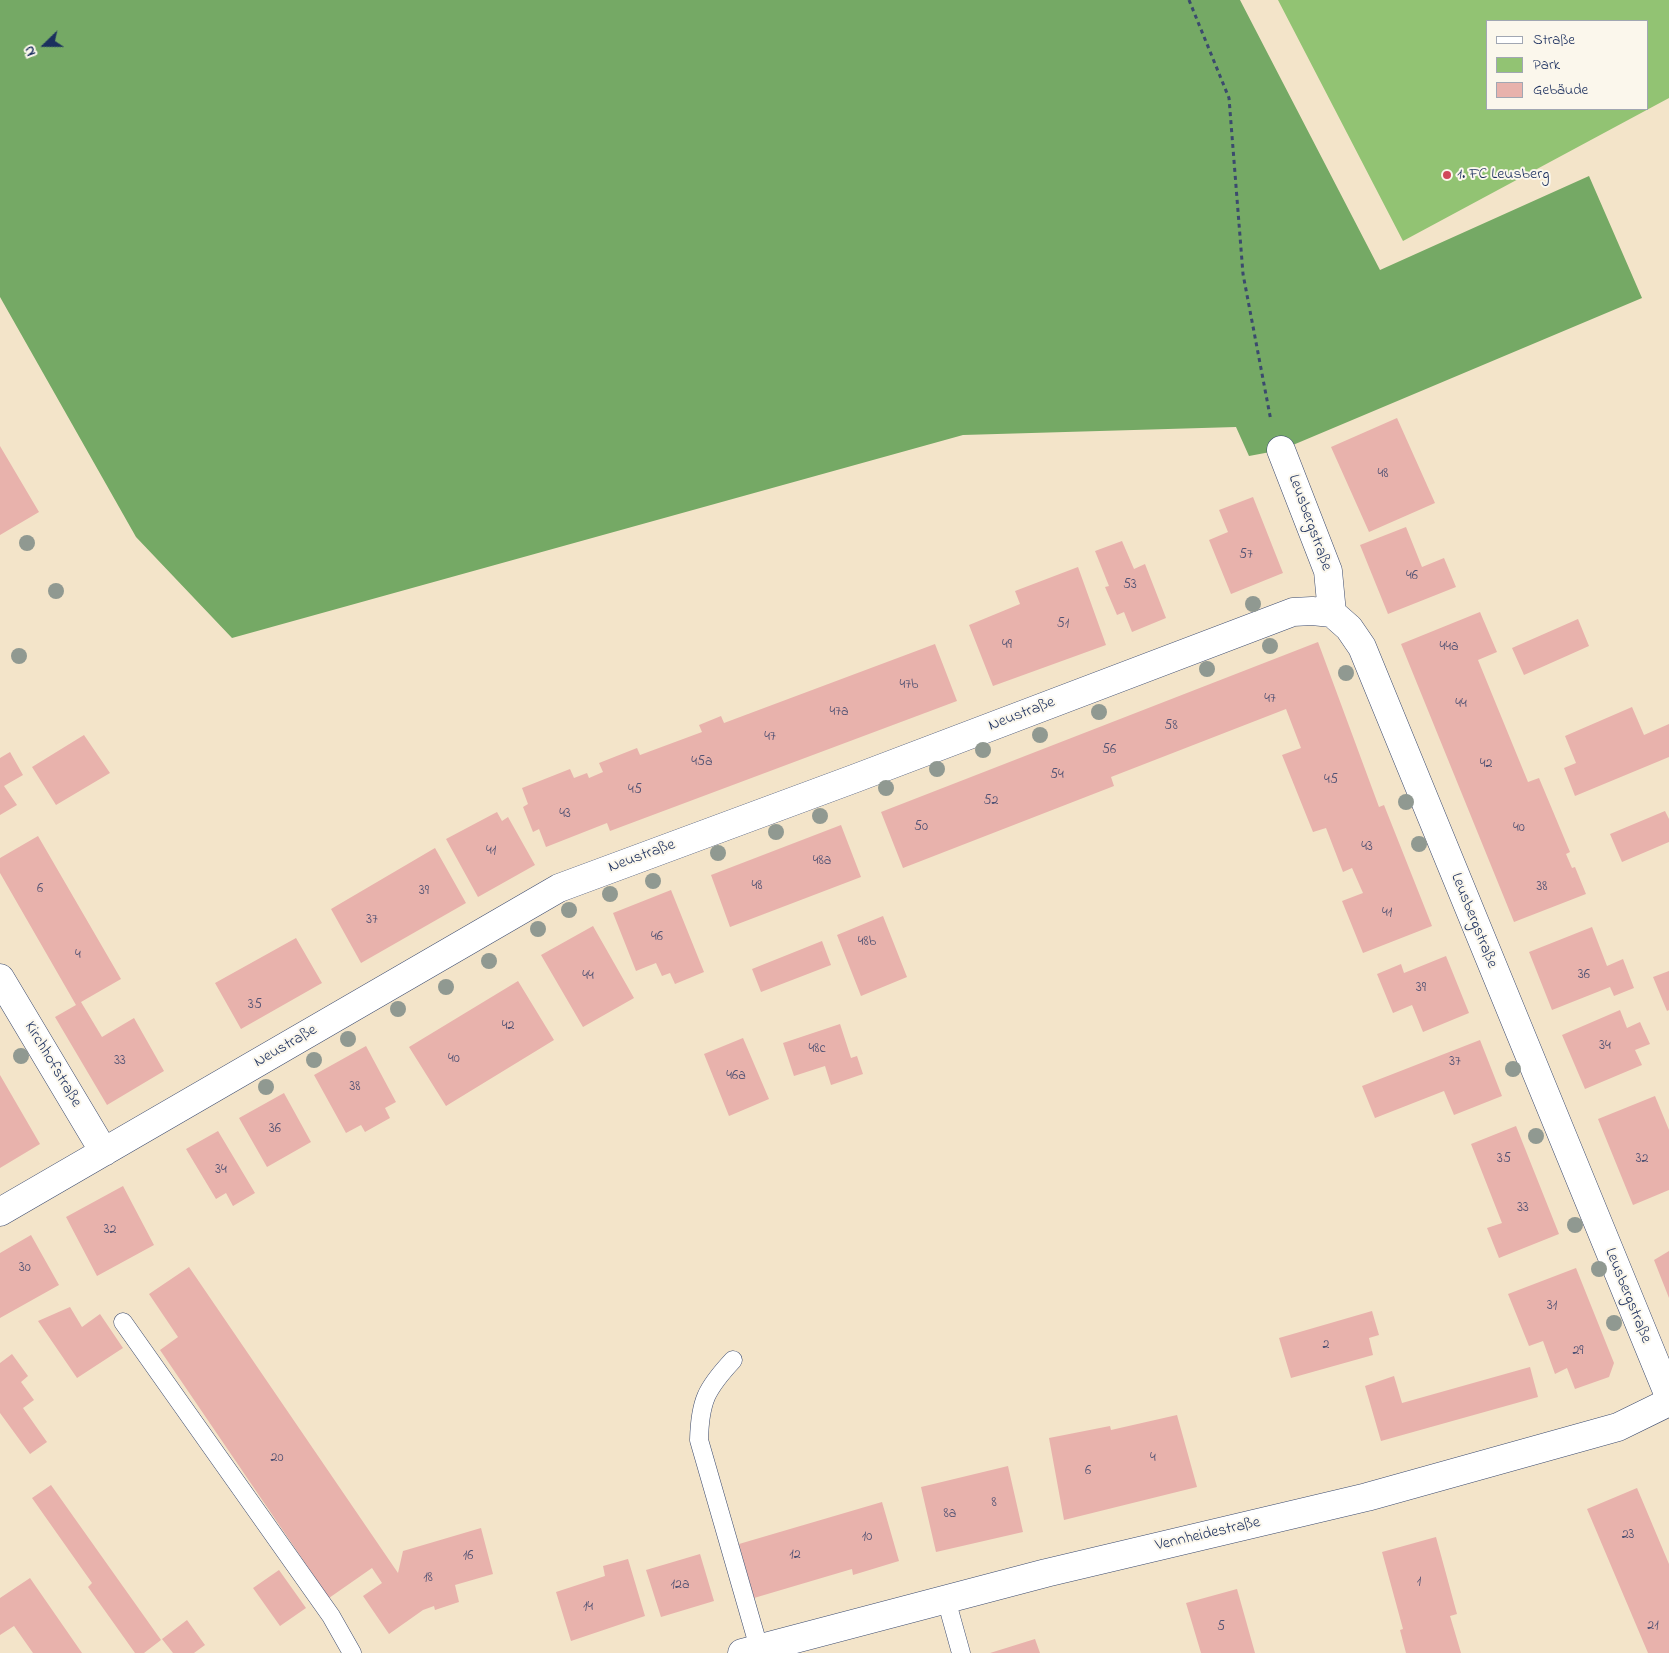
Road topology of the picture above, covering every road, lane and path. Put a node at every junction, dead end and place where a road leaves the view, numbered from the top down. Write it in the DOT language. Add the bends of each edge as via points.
graph roads {
  1 [pos="1189,0"];
  2 [pos="1281,450"];
  3 [pos="1332,613"];
  4 [pos="0,978"];
  5 [pos="104,1152"];
  6 [pos="0,1212"];
  7 [pos="123,1322"];
  8 [pos="733,1360"];
  9 [pos="1669,1396"];
  10 [pos="1669,1402"];
  11 [pos="946,1599"];
  12 [pos="751,1650"];
  13 [pos="352,1653"];
  14 [pos="961,1653"];
  1 -- 2 [label="path" via="1229,98 1244,274 1268,411"];
  2 -- 3 [label="street, Leusbergstraße" via="1328,570"];
  3 -- 5 [label="street, Neustraße" via="1293,612 559,888"];
  3 -- 9 [label="street, Leusbergstraße" via="1349,628 1362,647"];
  4 -- 5 [label="street, Kirchhofstraße"];
  5 -- 6 [label="street, Neustraße"];
  7 -- 13 [label="lane" via="331,1616"];
  8 -- 12 [label="lane" via="714,1381 700,1412 699,1440"];
  10 -- 11 [label="street, Vennheidestraße" via="1618,1427 1376,1495"];
  11 -- 12 [label="street, Vennheidestraße"];
  11 -- 14 [label="lane"];
}
